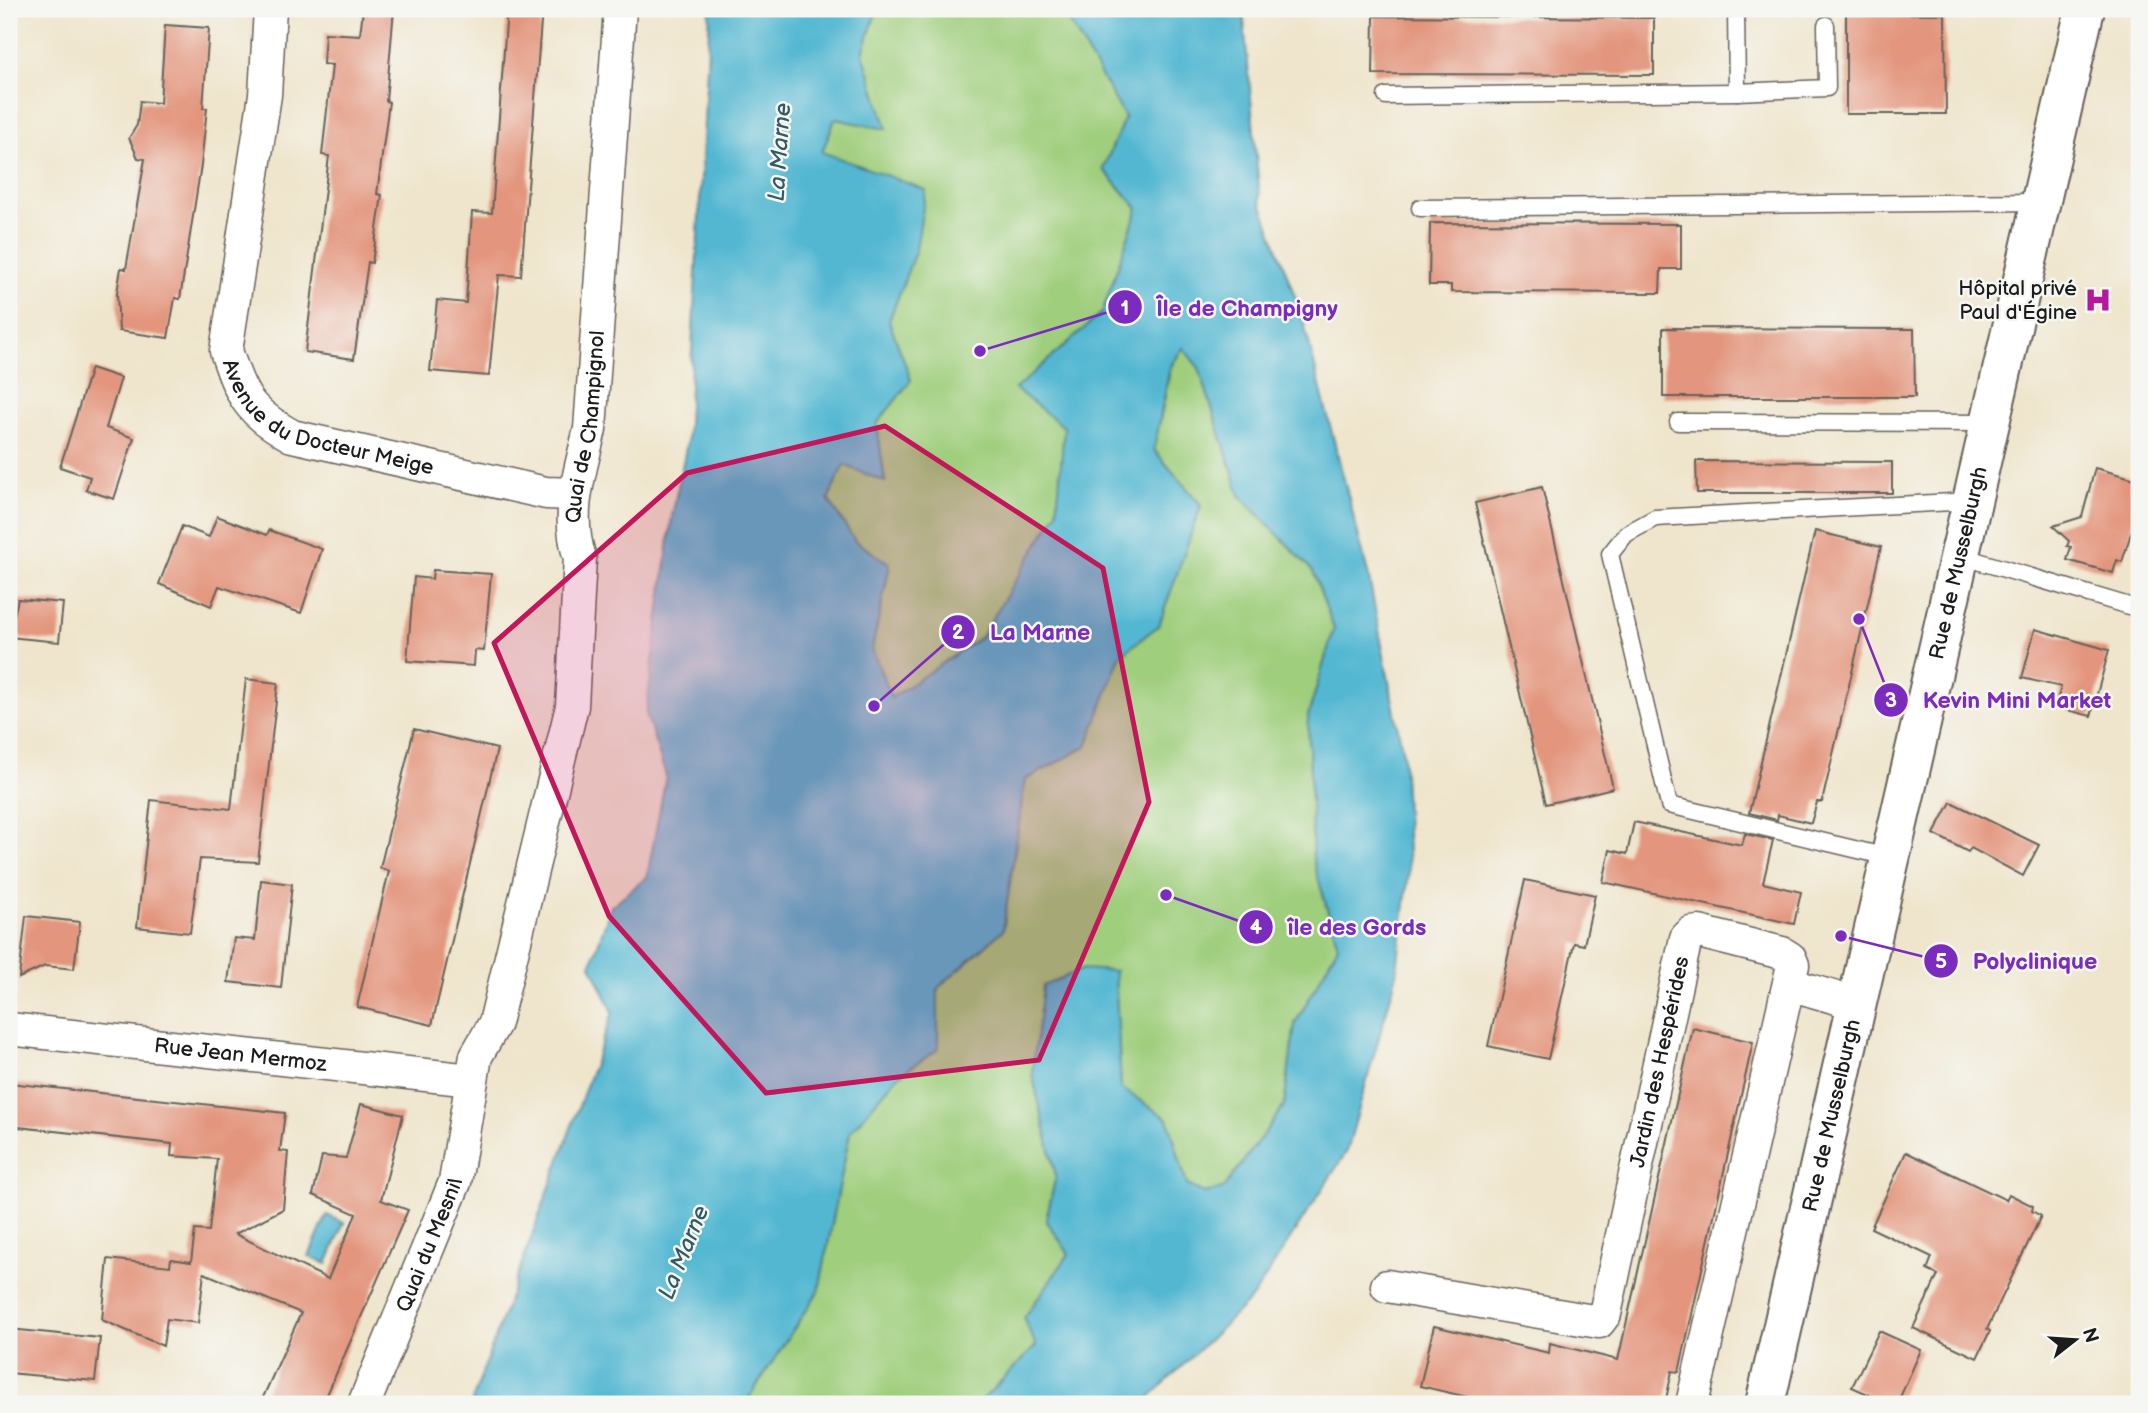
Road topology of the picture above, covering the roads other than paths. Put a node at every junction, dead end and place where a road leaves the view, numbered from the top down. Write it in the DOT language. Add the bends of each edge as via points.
graph roads {
  1 [pos="270,9"];
  2 [pos="620,9"];
  3 [pos="1736,9"];
  4 [pos="2085,9"];
  5 [pos="1826,25"];
  6 [pos="1737,92"];
  7 [pos="1386,96"];
  8 [pos="2042,202"];
  9 [pos="1420,208"];
  10 [pos="1678,422"];
  11 [pos="1991,423"];
  12 [pos="574,494"];
  13 [pos="1973,501"];
  14 [pos="1961,556"];
  15 [pos="2139,609"];
  16 [pos="1892,858"];
  17 [pos="1789,984"];
  18 [pos="1857,1004"];
  19 [pos="9,1029"];
  20 [pos="471,1080"];
  21 [pos="1387,1286"];
  22 [pos="364,1404"];
  23 [pos="1692,1404"];
  24 [pos="1765,1404"];
  1 -- 12 [label="street, Avenue du Docteur Meige" via="265,95 226,351 240,392 262,419 292,436 546,493"];
  2 -- 12 [label="street, Quai de Champignol" via="590,429"];
  3 -- 6 [label="lane"];
  4 -- 8 [label="street, Rue de Musselburgh"];
  5 -- 6 [label="lane" via="1827,88"];
  6 -- 7 [label="lane"];
  8 -- 9 [label="lane"];
  8 -- 11 [label="street, Rue de Musselburgh"];
  10 -- 11 [label="lane"];
  11 -- 13 [label="street, Rue de Musselburgh"];
  12 -- 20 [label="street, Quai de Champignol" via="573,536 580,558 572,706 495,1023 477,1056"];
  13 -- 14 [label="street, Rue de Musselburgh"];
  13 -- 16 [label="lane" via="1655,518 1626,534 1611,554 1669,805"];
  14 -- 15 [label="lane"];
  14 -- 16 [label="street, Rue de Musselburgh"];
  16 -- 18 [label="street, Rue de Musselburgh"];
  17 -- 18 [label="street"];
  17 -- 21 [label="street, Jardin des Hespérides" via="1793,965 1782,953 1699,932 1686,938 1605,1314 1599,1322"];
  17 -- 23 [label="street, Jardin des Hespérides"];
  18 -- 24 [label="street, Rue de Musselburgh"];
  19 -- 20 [label="street, Rue Jean Mermoz"];
  20 -- 22 [label="street, Quai du Mesnil" via="455,1182"];
}
